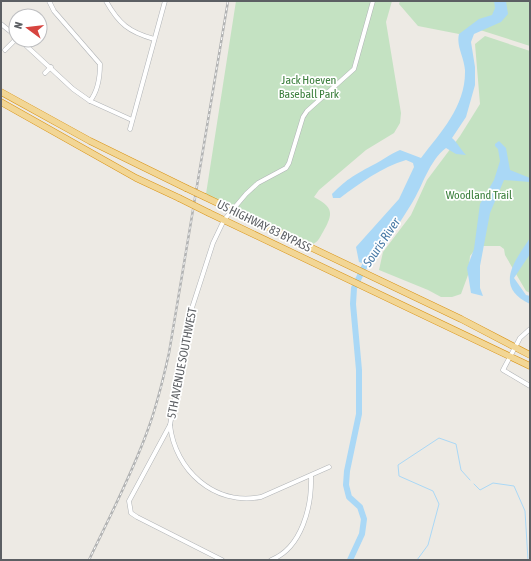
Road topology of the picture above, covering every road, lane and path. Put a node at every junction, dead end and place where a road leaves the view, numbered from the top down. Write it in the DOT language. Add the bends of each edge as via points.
graph roads {
  1 [pos="49,1"];
  2 [pos="106,1"];
  3 [pos="164,1"];
  4 [pos="373,1"];
  5 [pos="154,39"];
  6 [pos="8,46"];
  7 [pos="29,48"];
  8 [pos="5,50"];
  9 [pos="50,67"];
  10 [pos="45,73"];
  11 [pos="1,92"];
  12 [pos="90,101"];
  13 [pos="1,102"];
  14 [pos="132,120"];
  15 [pos="130,129"];
  16 [pos="234,211"];
  17 [pos="224,220"];
  18 [pos="530,329"];
  19 [pos="514,346"];
  20 [pos="530,355"];
  21 [pos="509,356"];
  22 [pos="530,366"];
  23 [pos="530,386"];
  24 [pos="170,425"];
  25 [pos="329,467"];
  26 [pos="311,476"];
  27 [pos="222,560"];
  28 [pos="271,560"];
  1 -- 12 [label="street" via="54,11 100,64 100,74"];
  2 -- 5 [label="street" via="126,27 139,35"];
  3 -- 5 [label="street"];
  4 -- 16 [label="street" via="354,69 307,111 286,168 253,187"];
  5 -- 14 [label="street"];
  6 -- 8 [label="street"];
  7 -- 9 [label="street"];
  9 -- 10 [label="street"];
  9 -- 12 [label="street"];
  11 -- 16 [label="highway, US HIGHWAY 83 BYPASS, bridge" via="90,141"];
  12 -- 14 [label="street"];
  13 -- 17 [label="highway, US HIGHWAY 83 BYPASS, bridge" via="130,175"];
  14 -- 15 [label="street"];
  16 -- 17 [label="street"];
  16 -- 19 [label="highway, US HIGHWAY 83 BYPASS"];
  17 -- 21 [label="highway, US HIGHWAY 83 BYPASS"];
  17 -- 24 [label="street, 5TH AVENUE SOUTHWEST" via="208,255 191,311"];
  18 -- 19 [label="street"];
  19 -- 20 [label="highway, US HIGHWAY 83 BYPASS"];
  19 -- 21 [label="street"];
  21 -- 22 [label="highway"];
  21 -- 23 [label="street" via="503,370"];
  24 -- 26 [label="street" via="178,455 186,467 202,484 222,495 241,499 261,497"];
  24 -- 27 [label="street, 5TH AVENUE SOUTHWEST" via="129,501 131,513"];
  25 -- 26 [label="street"];
  26 -- 28 [label="street" via="309,499 296,539 284,552"];
}
